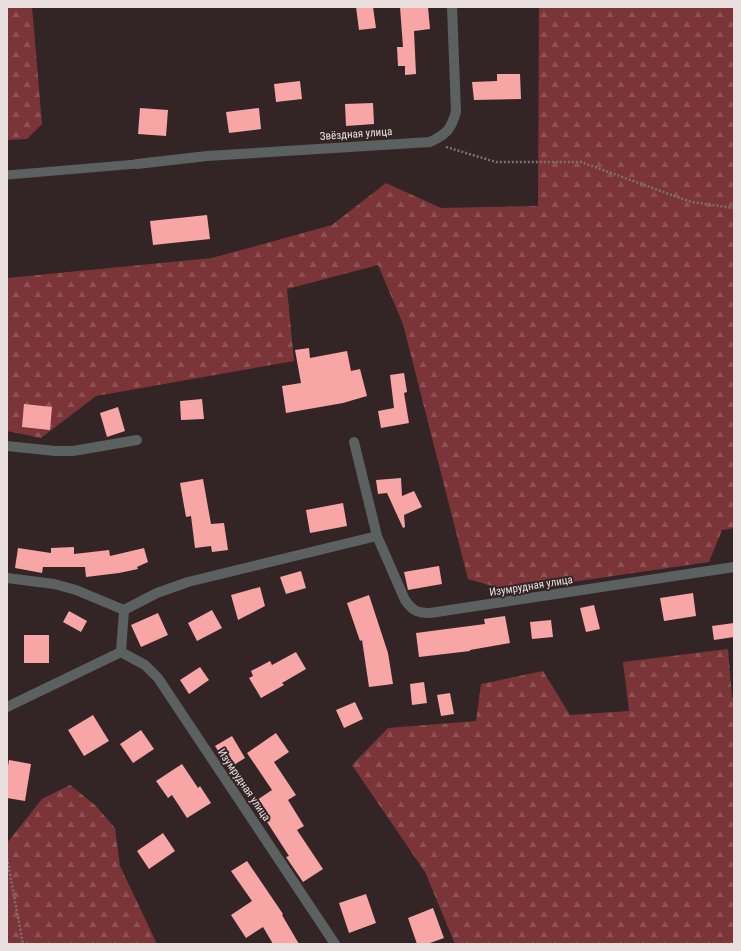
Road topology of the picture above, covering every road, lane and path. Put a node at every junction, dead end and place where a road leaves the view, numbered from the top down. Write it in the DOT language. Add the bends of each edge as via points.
graph roads {
  1 [pos="452,7"];
  2 [pos="430,142"];
  3 [pos="137,164"];
  4 [pos="7,176"];
  5 [pos="734,208"];
  6 [pos="137,440"];
  7 [pos="354,442"];
  8 [pos="7,446"];
  9 [pos="377,536"];
  10 [pos="734,567"];
  11 [pos="7,578"];
  12 [pos="124,610"];
  13 [pos="121,652"];
  14 [pos="7,707"];
  15 [pos="7,858"];
  16 [pos="23,944"];
  17 [pos="335,944"];
  1 -- 2 [label="street, Звёздная улица" via="456,112 452,126 442,136"];
  2 -- 3 [label="street, Звёздная улица" via="208,156"];
  2 -- 5 [label="path" via="496,162 582,162 691,202"];
  3 -- 4 [label="lane"];
  6 -- 8 [label="street" via="73,451"];
  7 -- 9 [label="street, Изумрудная улица"];
  9 -- 10 [label="street, Изумрудная улица" via="406,600 411,608 420,613"];
  9 -- 12 [label="street" via="188,582 157,593"];
  11 -- 12 [label="street" via="69,588"];
  12 -- 13 [label="street"];
  13 -- 14 [label="street"];
  13 -- 17 [label="street, Изумрудная улица" via="145,665 158,678"];
  15 -- 16 [label="path"];
}
